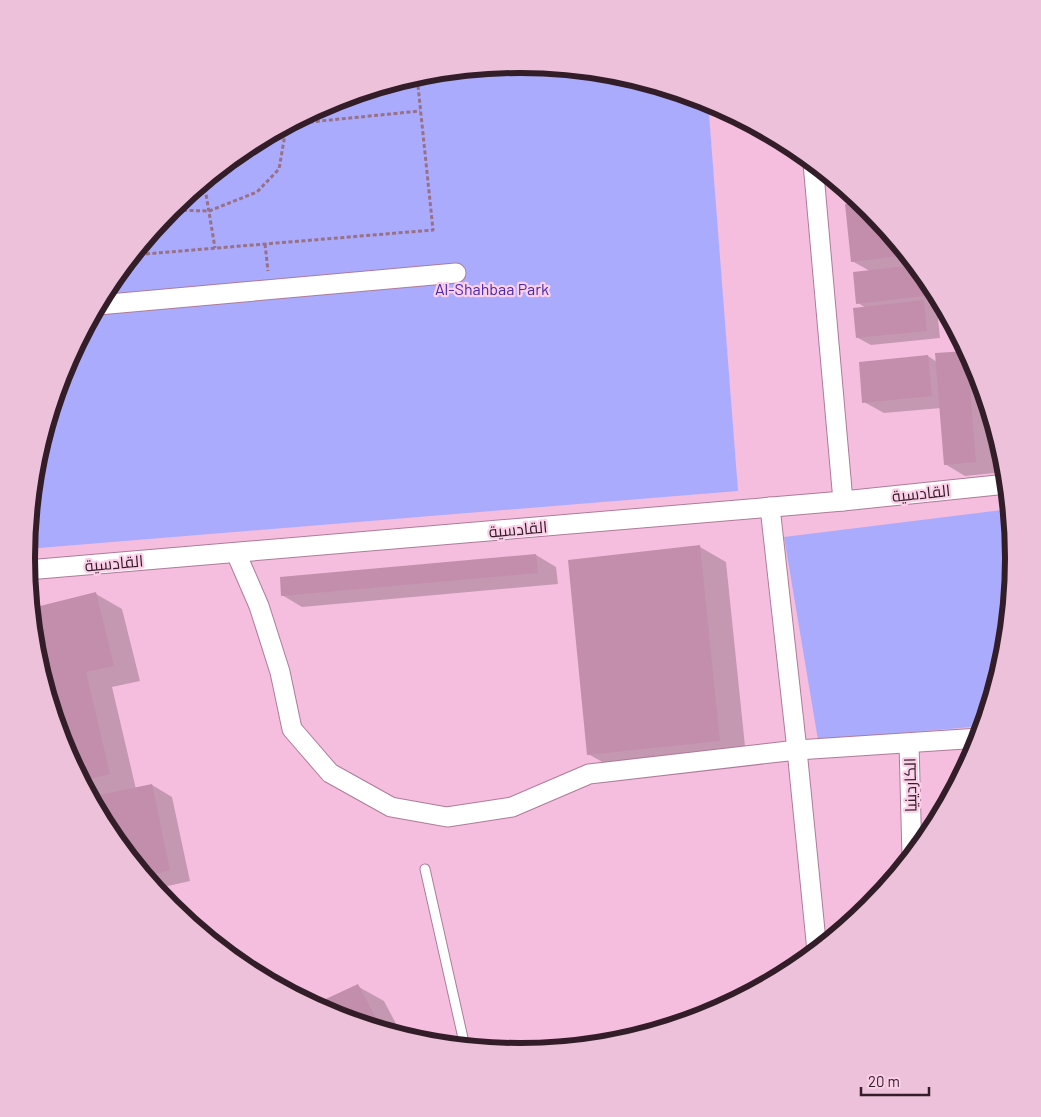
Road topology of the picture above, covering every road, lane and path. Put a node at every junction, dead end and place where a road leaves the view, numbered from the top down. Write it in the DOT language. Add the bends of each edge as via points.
graph roads {
  1 [pos="417,84"];
  2 [pos="420,111"];
  3 [pos="308,122"];
  4 [pos="284,135"];
  5 [pos="814,172"];
  6 [pos="205,189"];
  7 [pos="182,210"];
  8 [pos="209,210"];
  9 [pos="266,244"];
  10 [pos="215,248"];
  11 [pos="142,254"];
  12 [pos="456,272"];
  13 [pos="270,289"];
  14 [pos="107,304"];
  15 [pos="1000,485"];
  16 [pos="843,501"];
  17 [pos="770,507"];
  18 [pos="236,553"];
  19 [pos="35,569"];
  20 [pos="971,739"];
  21 [pos="910,743"];
  22 [pos="797,750"];
  23 [pos="912,846"];
  24 [pos="425,869"];
  25 [pos="816,944"];
  26 [pos="464,1041"];
  1 -- 2 [label="path"];
  2 -- 3 [label="path"];
  2 -- 9 [label="path" via="433,230"];
  4 -- 8 [label="path" via="279,169 257,192"];
  5 -- 16 [label="street"];
  6 -- 8 [label="path"];
  7 -- 8 [label="path"];
  8 -- 10 [label="path"];
  9 -- 10 [label="path"];
  9 -- 13 [label="path"];
  10 -- 11 [label="path"];
  12 -- 13 [label="street"];
  13 -- 14 [label="street"];
  15 -- 16 [label="street, القادسية"];
  16 -- 17 [label="street, القادسية"];
  17 -- 18 [label="street, القادسية"];
  17 -- 22 [label="street"];
  18 -- 19 [label="street, القادسية"];
  18 -- 22 [label="street" via="259,606 280,672 292,728 330,773 391,806 447,817 512,806 589,774"];
  20 -- 21 [label="street"];
  21 -- 22 [label="street"];
  21 -- 23 [label="street, الكاردينيا"];
  22 -- 25 [label="street"];
  24 -- 26 [label="lane"];
}
